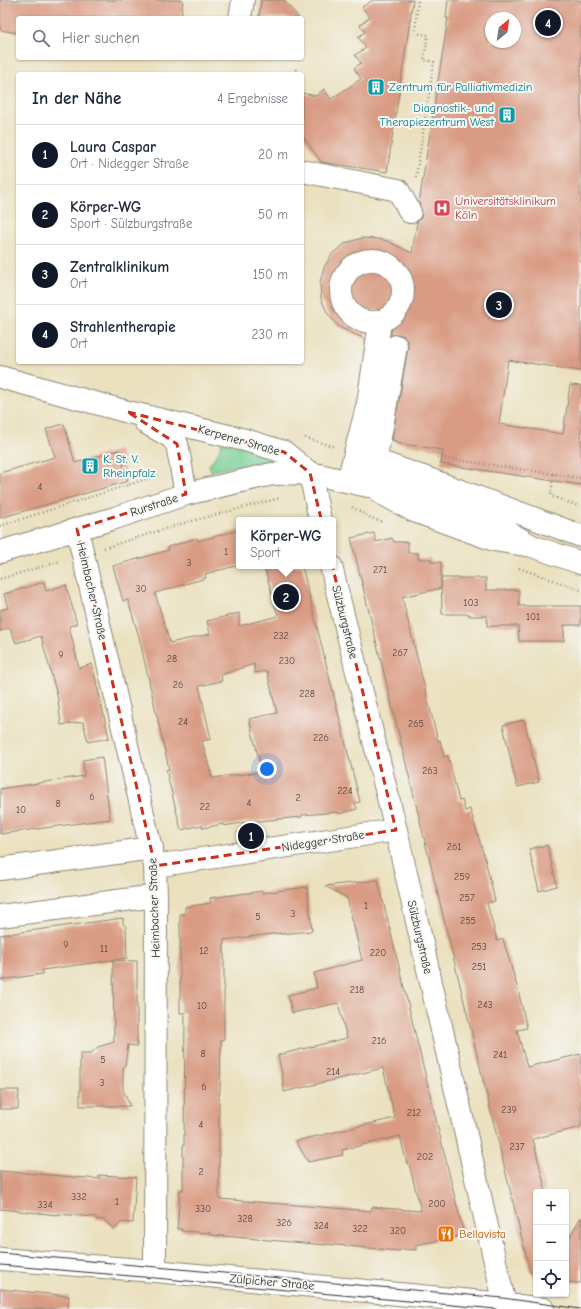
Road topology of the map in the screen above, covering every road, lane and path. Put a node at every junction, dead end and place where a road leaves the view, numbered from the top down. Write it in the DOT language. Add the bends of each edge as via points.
graph roads {
  1 [pos="243,0"];
  2 [pos="418,0"];
  3 [pos="240,16"];
  4 [pos="296,68"];
  5 [pos="295,72"];
  6 [pos="304,171"];
  7 [pos="410,212"];
  8 [pos="380,322"];
  9 [pos="396,346"];
  10 [pos="0,377"];
  11 [pos="128,412"];
  12 [pos="442,457"];
  13 [pos="375,460"];
  14 [pos="310,473"];
  15 [pos="161,474"];
  16 [pos="553,474"];
  17 [pos="581,478"];
  18 [pos="358,484"];
  19 [pos="186,494"];
  20 [pos="282,497"];
  21 [pos="581,507"];
  22 [pos="319,517"];
  23 [pos="0,526"];
  24 [pos="77,529"];
  25 [pos="581,536"];
  26 [pos="0,552"];
  27 [pos="83,555"];
  28 [pos="581,563"];
  29 [pos="332,569"];
  30 [pos="0,579"];
  31 [pos="396,830"];
  32 [pos="153,857"];
  33 [pos="0,869"];
  34 [pos="156,896"];
  35 [pos="0,916"];
  36 [pos="0,1259"];
  37 [pos="155,1271"];
  38 [pos="505,1306"];
  39 [pos="543,1309"];
  1 -- 3 [label="street"];
  2 -- 7 [label="path" via="415,33 428,35 424,60 434,62"];
  4 -- 5 [label="path"];
  6 -- 7 [label="street" via="398,190"];
  8 -- 18 [label="street"];
  9 -- 13 [label="street"];
  10 -- 11 [label="street, Kerpener Straße"];
  11 -- 14 [label="street, Kerpener Straße" via="284,452"];
  11 -- 19 [label="street, Kerpener Straße" via="177,444"];
  12 -- 16 [label="path"];
  13 -- 18 [label="street"];
  13 -- 25 [label="street"];
  14 -- 18 [label="street, Kerpener Straße"];
  14 -- 19 [label="street, Rurstraße" via="272,474"];
  14 -- 22 [label="street"];
  15 -- 23 [label="path"];
  16 -- 17 [label="path"];
  16 -- 21 [label="path" via="551,496"];
  18 -- 28 [label="street, Kerpener Straße" via="388,486 420,495 496,525 532,546"];
  19 -- 24 [label="street, Rurstraße"];
  20 -- 27 [label="path" via="184,523"];
  24 -- 26 [label="street, Rurstraße"];
  24 -- 27 [label="street, Heimbacher Straße"];
  27 -- 30 [label="path"];
  27 -- 32 [label="street, Heimbacher Straße"];
  29 -- 31 [label="street, Sülzburgstraße"];
  31 -- 32 [label="street, Nidegger Straße"];
  31 -- 38 [label="street, Sülzburgstraße"];
  32 -- 33 [label="street, Nidegger Straße"];
  32 -- 34 [label="street, Heimbacher Straße"];
  34 -- 35 [label="street"];
  34 -- 37 [label="street, Heimbacher Straße"];
  36 -- 37 [label="street, Zülpicher Straße"];
  37 -- 38 [label="street, Zülpicher Straße"];
  38 -- 39 [label="street, Zülpicher Straße"];
}
